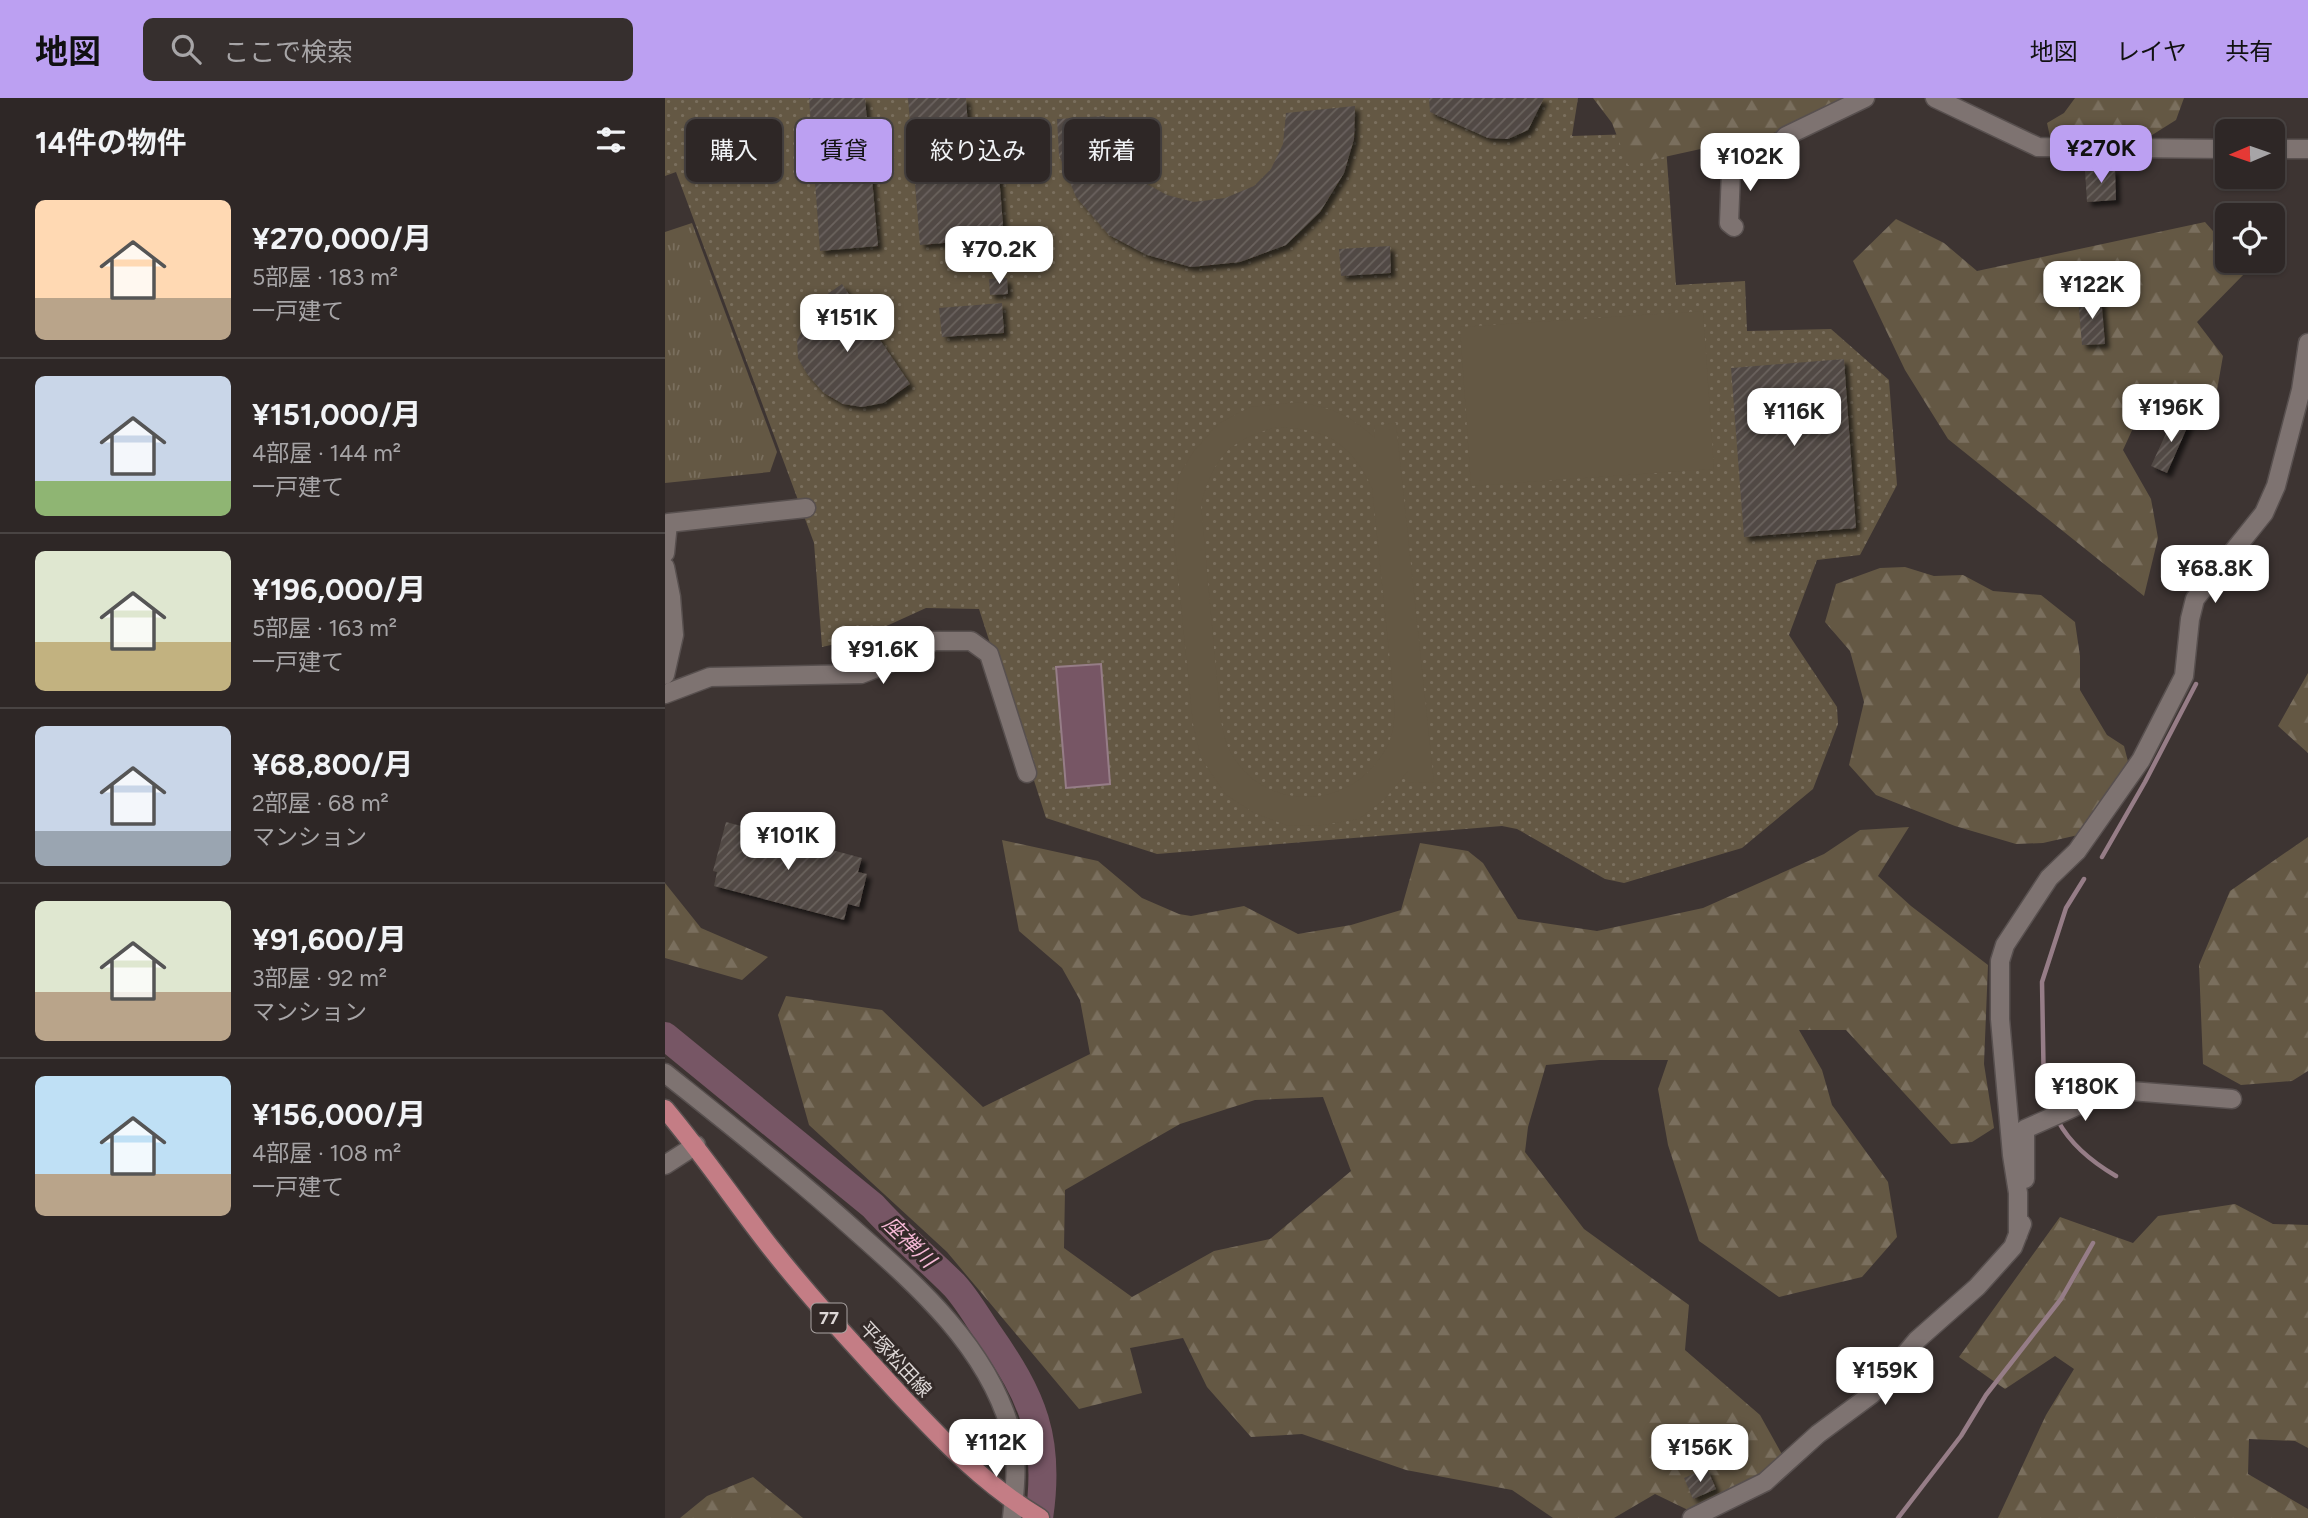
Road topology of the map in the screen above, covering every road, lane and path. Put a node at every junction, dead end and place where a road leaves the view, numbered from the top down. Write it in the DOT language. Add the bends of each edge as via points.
graph roads {
  1 [pos="1865,98"];
  2 [pos="1935,98"];
  3 [pos="2215,149"];
  4 [pos="2285,149"];
  5 [pos="2308,149"];
  6 [pos="1734,227"];
  7 [pos="2308,342"];
  8 [pos="806,508"];
  9 [pos="665,554"];
  10 [pos="665,567"];
  11 [pos="669,643"];
  12 [pos="665,675"];
  13 [pos="665,694"];
  14 [pos="1027,773"];
  15 [pos="665,1073"];
  16 [pos="2232,1099"];
  17 [pos="665,1109"];
  18 [pos="696,1145"];
  19 [pos="665,1165"];
  20 [pos="2018,1235"];
  21 [pos="1014,1508"];
  22 [pos="1040,1518"];
  23 [pos="1692,1518"];
  1 -- 6 [label="street" via="1786,136 1731,171 1729,223"];
  2 -- 3 [label="street" via="2038,147"];
  4 -- 5 [label="street"];
  7 -- 20 [label="street" via="2301,390 2276,486 2264,513 2195,600 2184,676 2140,760 2077,851 2049,878 2005,945 2000,961 2000,1019"];
  8 -- 9 [label="street" via="668,523"];
  10 -- 11 [label="street" via="671,597"];
  11 -- 12 [label="street"];
  13 -- 14 [label="street" via="710,677 861,674 935,641 971,641 989,654"];
  15 -- 21 [label="street" via="799,1179 943,1313 980,1362 1001,1400 1016,1460"];
  16 -- 20 [label="street" via="2118,1090 2025,1129 2026,1214"];
  17 -- 18 [label="main road, 平塚松田線 / 77"];
  18 -- 19 [label="street"];
  18 -- 21 [label="main road, 平塚松田線 / 77" via="829,1318 955,1454"];
  20 -- 23 [label="street" via="2013,1247 1977,1287 1917,1340 1872,1394 1765,1482"];
  21 -- 22 [label="main road, 平塚松田線 / 77"];
}
